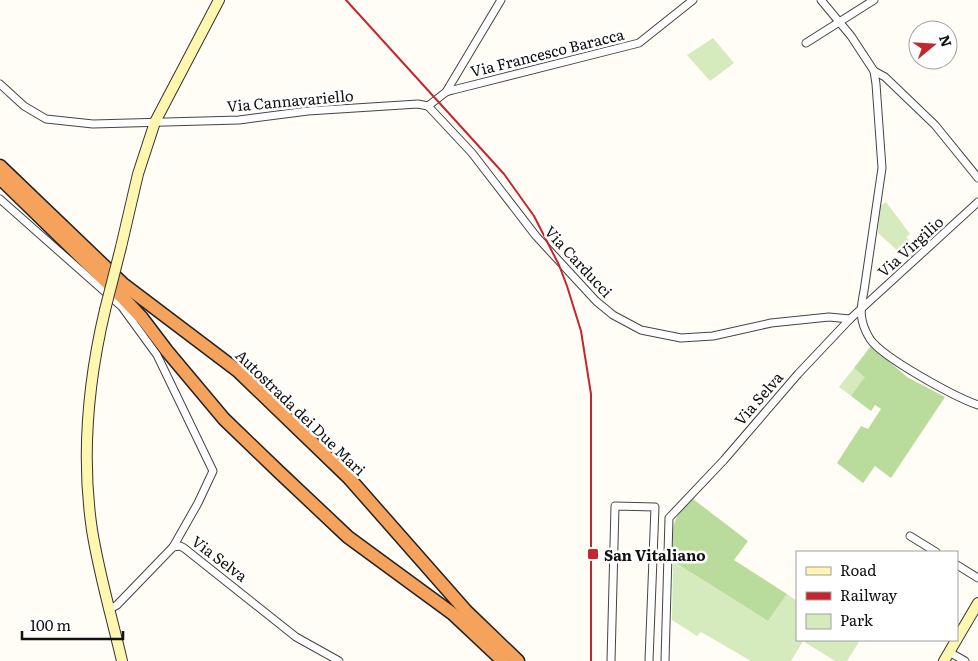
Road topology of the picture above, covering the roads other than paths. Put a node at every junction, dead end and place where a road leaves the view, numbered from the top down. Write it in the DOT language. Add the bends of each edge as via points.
graph roads {
  1 [pos="219,0"];
  2 [pos="501,0"];
  3 [pos="693,0"];
  4 [pos="821,0"];
  5 [pos="874,0"];
  6 [pos="839,22"];
  7 [pos="806,44"];
  8 [pos="874,71"];
  9 [pos="0,84"];
  10 [pos="446,92"];
  11 [pos="428,106"];
  12 [pos="155,122"];
  13 [pos="0,166"];
  14 [pos="0,178"];
  15 [pos="978,178"];
  16 [pos="0,199"];
  17 [pos="978,202"];
  18 [pos="860,309"];
  19 [pos="850,319"];
  20 [pos="978,405"];
  21 [pos="910,536"];
  22 [pos="173,547"];
  23 [pos="934,551"];
  24 [pos="958,566"];
  25 [pos="978,578"];
  26 [pos="978,604"];
  27 [pos="110,609"];
  28 [pos="958,638"];
  29 [pos="956,641"];
  30 [pos="947,657"];
  31 [pos="122,661"];
  32 [pos="340,661"];
  33 [pos="503,661"];
  34 [pos="518,661"];
  35 [pos="611,661"];
  36 [pos="649,661"];
  37 [pos="665,661"];
  38 [pos="965,661"];
  1 -- 12 [label="street"];
  2 -- 10 [label="street"];
  3 -- 10 [label="street, Via Francesco Baracca" via="639,43"];
  4 -- 6 [label="street"];
  5 -- 6 [label="street"];
  6 -- 7 [label="street"];
  6 -- 8 [label="street"];
  8 -- 15 [label="street" via="885,77 935,125"];
  8 -- 18 [label="street" via="882,168"];
  9 -- 12 [label="street, Via Cannavariello" via="24,106 46,119 93,124"];
  10 -- 11 [label="street, Via Francesco Baracca"];
  11 -- 12 [label="street, Via Cannavariello" via="290,112 240,120"];
  11 -- 19 [label="street, Via Carducci" via="472,154 536,236 596,301 613,315 641,330 681,338 713,336 771,323 829,317"];
  12 -- 27 [label="street, bridge" via="138,174 92,375 87,462 92,532"];
  13 -- 34 [label="highway, Autostrada dei Due Mari" via="123,284 238,371 349,478 466,611"];
  14 -- 33 [label="highway" via="124,298 224,419 264,458 348,537 453,614"];
  16 -- 22 [label="street" via="122,307 157,356 213,471"];
  17 -- 18 [label="street, Via Virgilio"];
  18 -- 19 [label="street, Via Selva"];
  18 -- 20 [label="street" via="871,340 889,355 958,398"];
  19 -- 37 [label="street, Via Selva" via="669,518"];
  21 -- 23 [label="street"];
  22 -- 27 [label="street, Via Selva"];
  22 -- 32 [label="street, Via Selva" via="184,548 296,637"];
  24 -- 25 [label="street"];
  26 -- 28 [label="street"];
  27 -- 31 [label="street"];
  29 -- 30 [label="street"];
  30 -- 38 [label="street"];
  35 -- 36 [label="street" via="615,506 655,507"];
}
